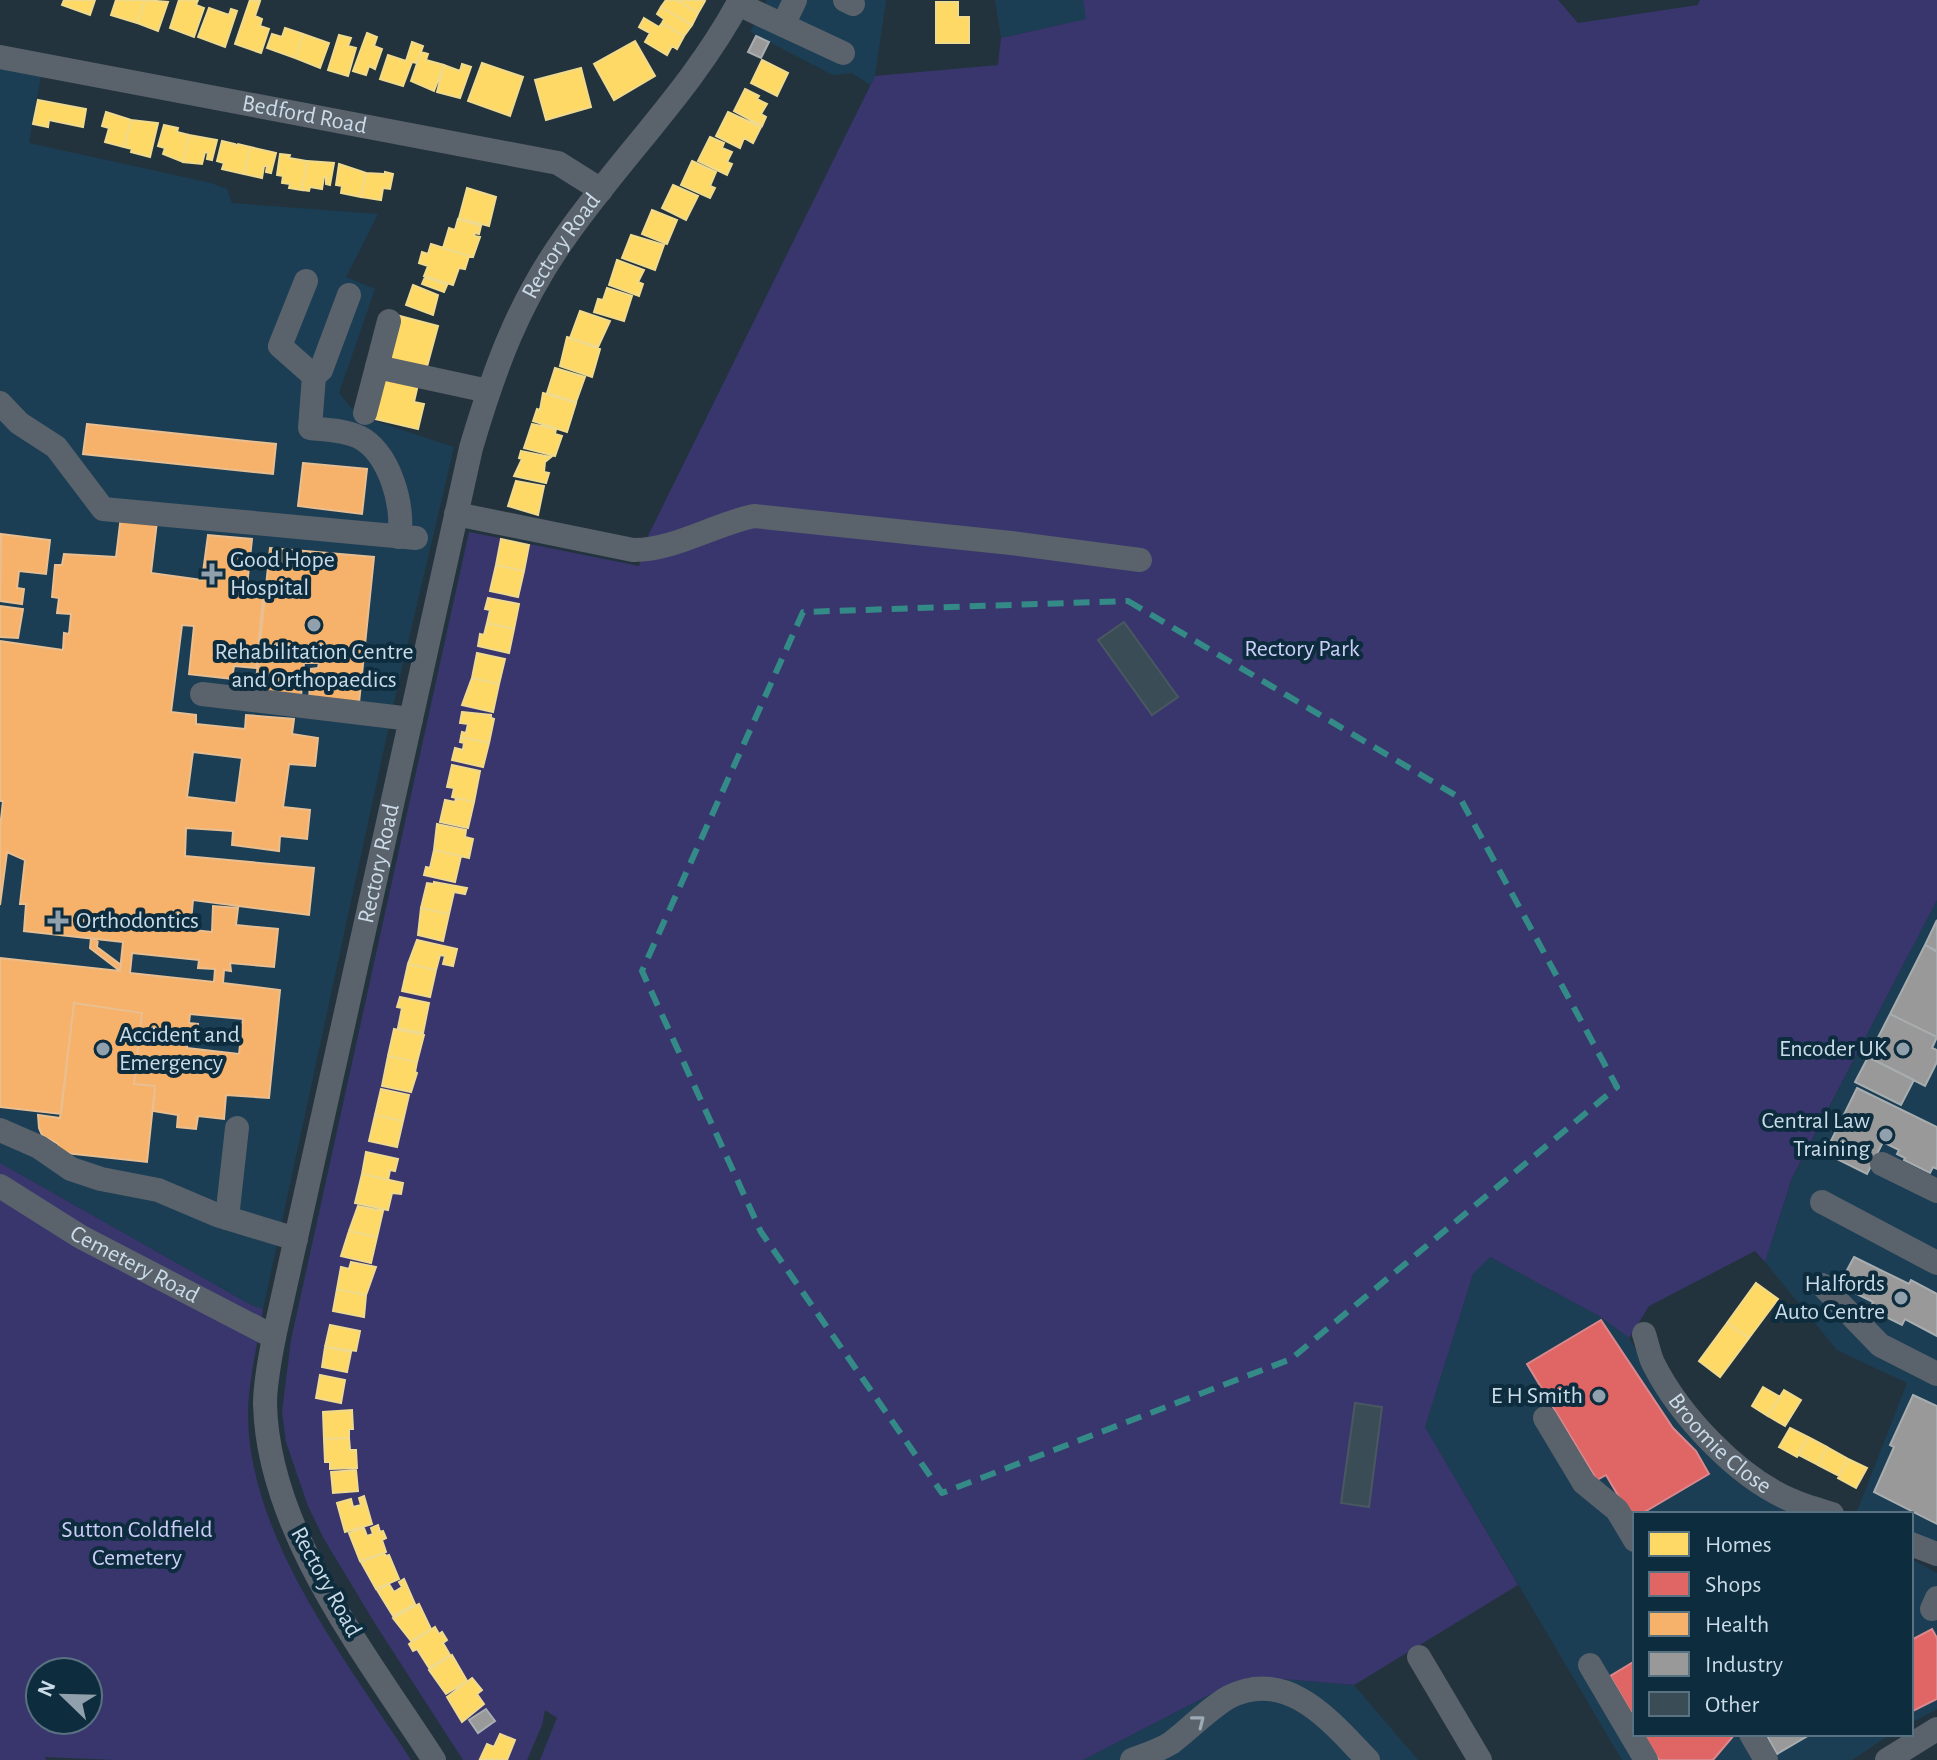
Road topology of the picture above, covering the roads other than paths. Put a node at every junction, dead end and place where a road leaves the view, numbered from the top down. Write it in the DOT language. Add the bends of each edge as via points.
graph roads {
  1 [pos="795,0"];
  2 [pos="739,2"];
  3 [pos="783,25"];
  4 [pos="843,53"];
  5 [pos="0,57"];
  6 [pos="601,190"];
  7 [pos="306,281"];
  8 [pos="349,295"];
  9 [pos="389,321"];
  10 [pos="377,367"];
  11 [pos="314,376"];
  12 [pos="488,391"];
  13 [pos="0,403"];
  14 [pos="365,413"];
  15 [pos="456,514"];
  16 [pos="1140,560"];
  17 [pos="202,694"];
  18 [pos="411,719"];
  19 [pos="237,1128"];
  20 [pos="0,1130"];
  21 [pos="1882,1164"];
  22 [pos="0,1186"];
  23 [pos="1937,1191"];
  24 [pos="1822,1202"];
  25 [pos="227,1218"];
  26 [pos="296,1239"];
  27 [pos="1937,1263"];
  28 [pos="1822,1285"];
  29 [pos="1644,1334"];
  30 [pos="274,1337"];
  31 [pos="1937,1374"];
  32 [pos="1545,1418"];
  33 [pos="1826,1512"];
  34 [pos="1633,1537"];
  35 [pos="1913,1545"];
  36 [pos="1937,1554"];
  37 [pos="1419,1657"];
  38 [pos="1590,1665"];
  39 [pos="1937,1729"];
  40 [pos="1752,1736"];
  41 [pos="1899,1757"];
  42 [pos="434,1760"];
  43 [pos="1132,1760"];
  44 [pos="1368,1760"];
  45 [pos="1480,1760"];
  46 [pos="1646,1760"];
  47 [pos="1766,1760"];
  1 -- 3 [label="street"];
  2 -- 3 [label="street"];
  2 -- 6 [label="street, Rectory Road" via="687,84"];
  3 -- 4 [label="street"];
  5 -- 6 [label="street, Bedford Road" via="558,163"];
  6 -- 12 [label="street, Rectory Road" via="525,300"];
  7 -- 11 [label="street" via="280,346"];
  8 -- 11 [label="street" via="321,370"];
  9 -- 10 [label="street"];
  10 -- 12 [label="street"];
  10 -- 14 [label="street"];
  11 -- 13 [label="street" via="310,428 346,432 375,451 390,473 408,537 103,509 56,447"];
  12 -- 15 [label="street, Rectory Road"];
  15 -- 16 [label="street" via="633,550 754,516"];
  15 -- 18 [label="street, Rectory Road"];
  17 -- 18 [label="street"];
  18 -- 26 [label="street, Rectory Road"];
  19 -- 25 [label="street"];
  20 -- 25 [label="street" via="71,1169 158,1190"];
  21 -- 23 [label="street"];
  22 -- 30 [label="street, Cemetery Road" via="81,1237"];
  24 -- 27 [label="street"];
  25 -- 26 [label="street"];
  26 -- 30 [label="street, Rectory Road"];
  28 -- 31 [label="street" via="1880,1345"];
  29 -- 33 [label="street, Broomie Close" via="1652,1362 1714,1444 1760,1484"];
  30 -- 42 [label="street, Rectory Road" via="265,1405 273,1463 289,1514 336,1609"];
  32 -- 34 [label="street" via="1584,1483 1617,1510"];
  35 -- 36 [label="street"];
  37 -- 45 [label="street"];
  38 -- 46 [label="street"];
  39 -- 41 [label="street"];
  40 -- 47 [label="street"];
  43 -- 44 [label="street, one-way" via="1168,1745 1229,1697 1268,1689 1318,1709"];
}
